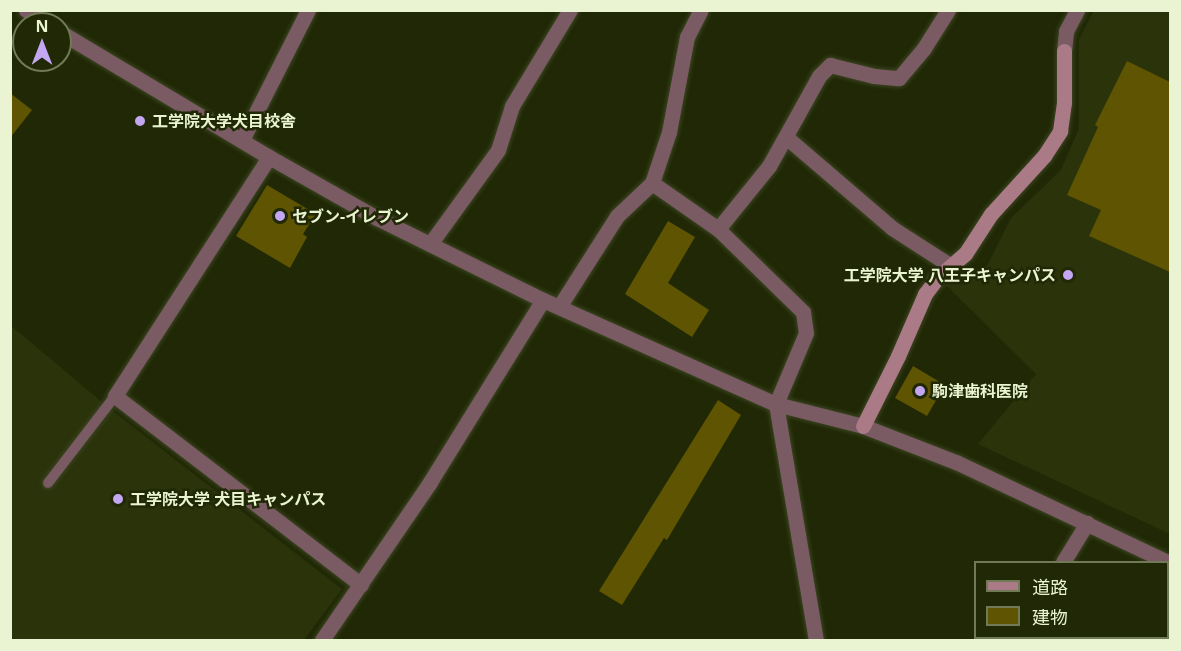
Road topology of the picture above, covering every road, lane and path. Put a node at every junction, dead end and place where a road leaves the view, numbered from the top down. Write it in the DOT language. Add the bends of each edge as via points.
graph roads {
  1 [pos="308,10"];
  2 [pos="570,10"];
  3 [pos="701,10"];
  4 [pos="948,10"];
  5 [pos="1077,10"];
  6 [pos="72,39"];
  7 [pos="786,137"];
  8 [pos="242,140"];
  9 [pos="269,157"];
  10 [pos="652,183"];
  11 [pos="717,229"];
  12 [pos="430,244"];
  13 [pos="951,266"];
  14 [pos="543,300"];
  15 [pos="559,308"];
  16 [pos="116,396"];
  17 [pos="776,404"];
  18 [pos="863,426"];
  19 [pos="48,483"];
  20 [pos="1087,523"];
  21 [pos="1065,561"];
  22 [pos="1166,561"];
  23 [pos="361,585"];
  24 [pos="322,640"];
  25 [pos="816,640"];
  1 -- 8 [label="street"];
  2 -- 12 [label="street" via="512,106 498,150"];
  3 -- 10 [label="street" via="687,37 669,132"];
  4 -- 7 [label="street" via="899,78 830,65 819,76"];
  5 -- 13 [label="street" via="1066,31 1060,131 1044,156 991,214"];
  6 -- 8 [label="street"];
  7 -- 11 [label="street" via="769,166"];
  7 -- 13 [label="street" via="892,228"];
  8 -- 9 [label="street"];
  9 -- 12 [label="street"];
  9 -- 16 [label="street"];
  10 -- 11 [label="street"];
  10 -- 15 [label="street" via="617,216"];
  11 -- 17 [label="street" via="803,312 806,333"];
  12 -- 14 [label="street"];
  13 -- 18 [label="street" via="925,294"];
  14 -- 15 [label="street"];
  14 -- 23 [label="street"];
  15 -- 17 [label="street"];
  16 -- 19 [label="lane"];
  16 -- 23 [label="street"];
  17 -- 18 [label="street"];
  17 -- 25 [label="street"];
  18 -- 20 [label="street" via="956,462"];
  20 -- 21 [label="street"];
  20 -- 22 [label="street"];
  23 -- 24 [label="street"];
}
